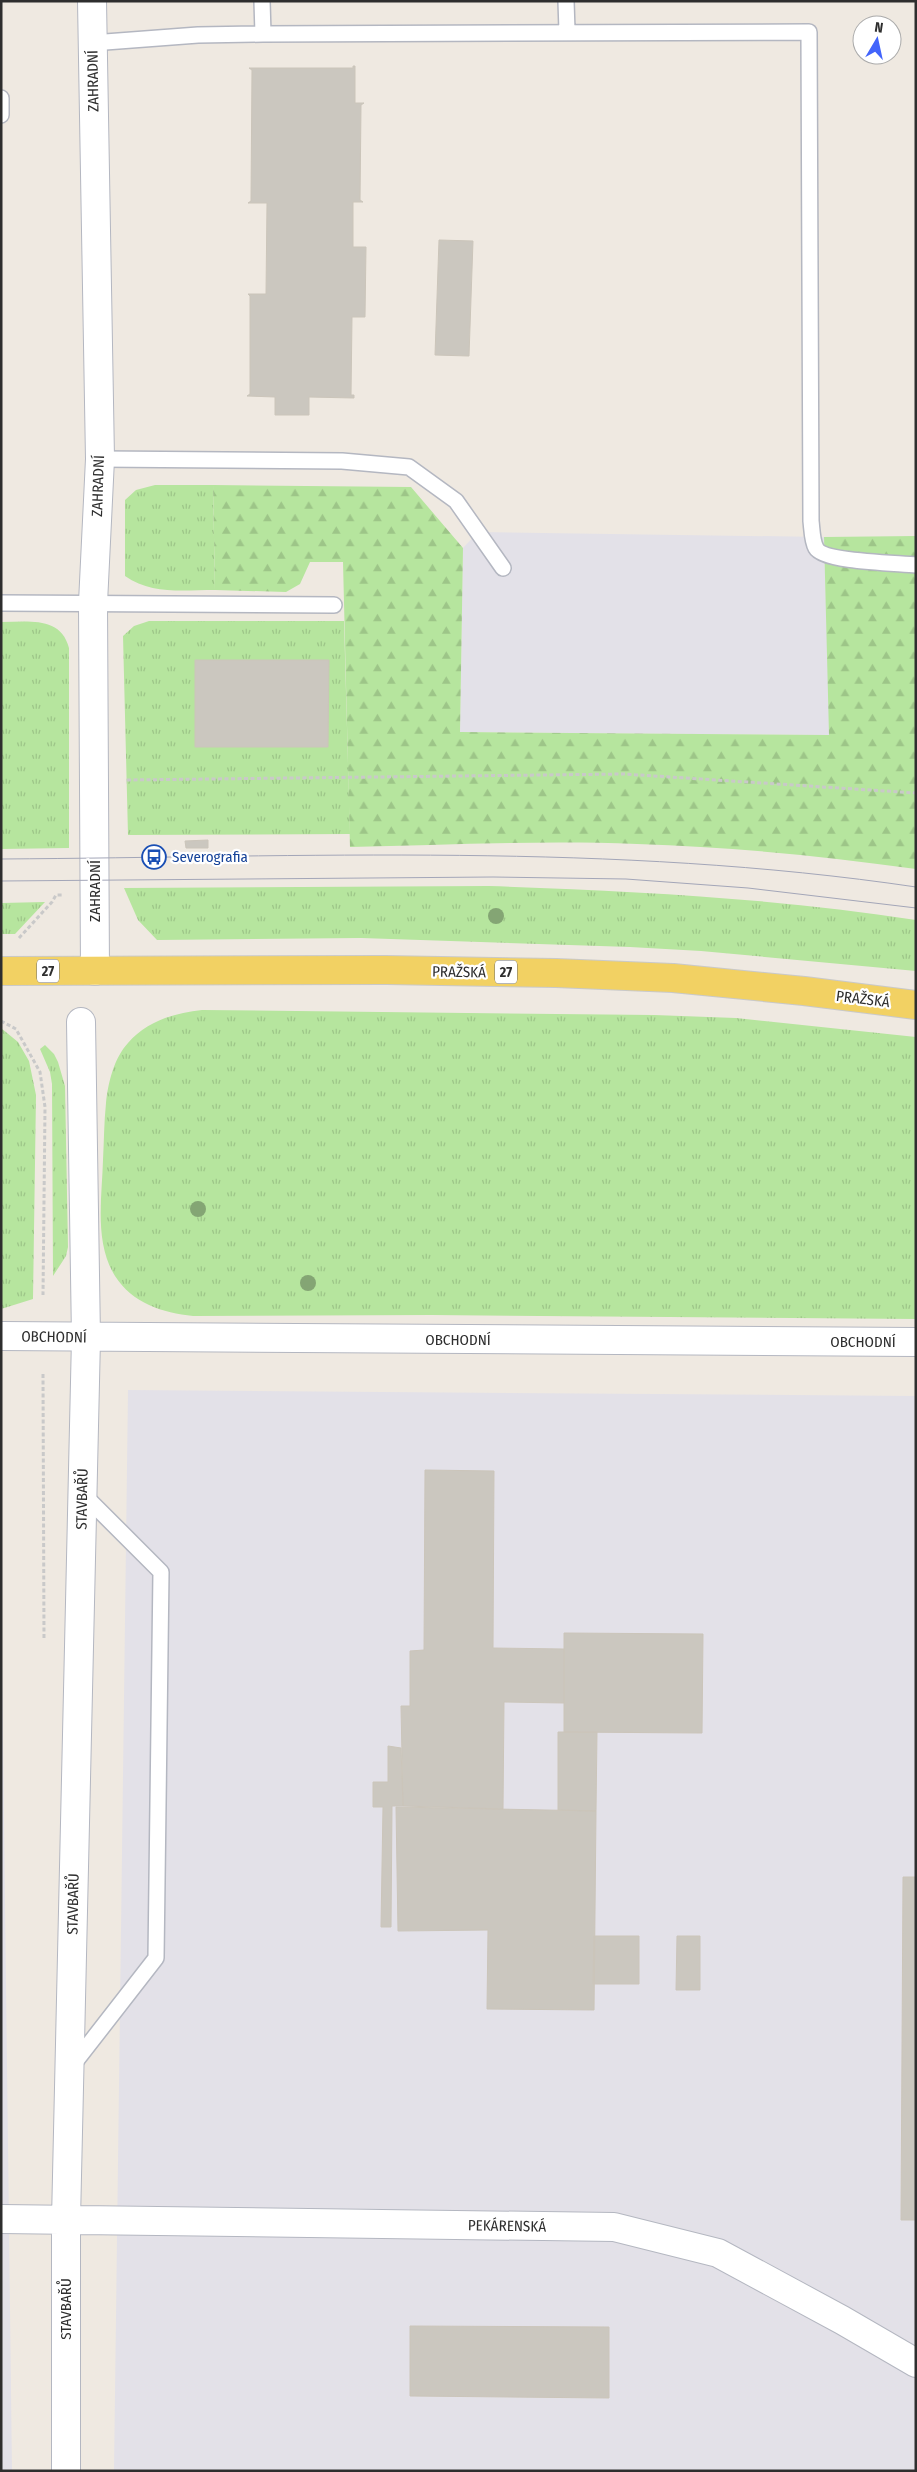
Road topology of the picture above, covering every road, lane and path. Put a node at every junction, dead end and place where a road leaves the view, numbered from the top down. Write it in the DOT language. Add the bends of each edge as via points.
graph roads {
  1 [pos="92,1"];
  2 [pos="262,1"];
  3 [pos="566,1"];
  4 [pos="567,31"];
  5 [pos="263,34"];
  6 [pos="92,43"];
  7 [pos="1,98"];
  8 [pos="1,115"];
  9 [pos="100,459"];
  10 [pos="916,565"];
  11 [pos="503,568"];
  12 [pos="1,603"];
  13 [pos="93,603"];
  14 [pos="334,605"];
  15 [pos="117,780"];
  16 [pos="916,793"];
  17 [pos="95,895"];
  18 [pos="12,940"];
  19 [pos="1,971"];
  20 [pos="95,971"];
  21 [pos="916,1006"];
  22 [pos="1,1021"];
  23 [pos="81,1022"];
  24 [pos="43,1295"];
  25 [pos="1,1336"];
  26 [pos="86,1338"];
  27 [pos="916,1342"];
  28 [pos="82,1493"];
  29 [pos="70,2069"];
  30 [pos="1,2220"];
  31 [pos="66,2220"];
  32 [pos="916,2363"];
  33 [pos="66,2471"];
  1 -- 6 [label="street, ZAHRADNÍ"];
  2 -- 5 [label="lane"];
  3 -- 4 [label="lane"];
  4 -- 5 [label="lane"];
  4 -- 10 [label="lane" via="809,32 810,521 815,548 836,558"];
  5 -- 6 [label="lane"];
  6 -- 9 [label="street, ZAHRADNÍ"];
  7 -- 8 [label="lane"];
  9 -- 11 [label="lane" via="342,461 409,467 456,501"];
  9 -- 13 [label="street, ZAHRADNÍ"];
  12 -- 13 [label="lane"];
  13 -- 14 [label="lane"];
  13 -- 17 [label="street, ZAHRADNÍ"];
  15 -- 16 [label="path" via="624,774"];
  17 -- 18 [label="path" via="56,895 22,935"];
  17 -- 20 [label="street, ZAHRADNÍ"];
  19 -- 20 [label="main road, PRAŽSKÁ / 27"];
  20 -- 21 [label="main road, PRAŽSKÁ / 27" via="386,970 673,978"];
  22 -- 24 [label="path" via="16,1029 40,1072 45,1107"];
  23 -- 26 [label="street, STAVBAŘŮ"];
  25 -- 26 [label="street, OBCHODNÍ"];
  26 -- 27 [label="street, OBCHODNÍ"];
  26 -- 28 [label="street, STAVBAŘŮ"];
  28 -- 29 [label="street, STAVBAŘŮ"];
  28 -- 29 [label="lane" via="161,1572 156,1958"];
  29 -- 31 [label="street, STAVBAŘŮ"];
  30 -- 31 [label="street, PEKÁRENSKÁ"];
  31 -- 32 [label="street, PEKÁRENSKÁ" via="614,2227 718,2253"];
  31 -- 33 [label="street, STAVBAŘŮ"];
}
